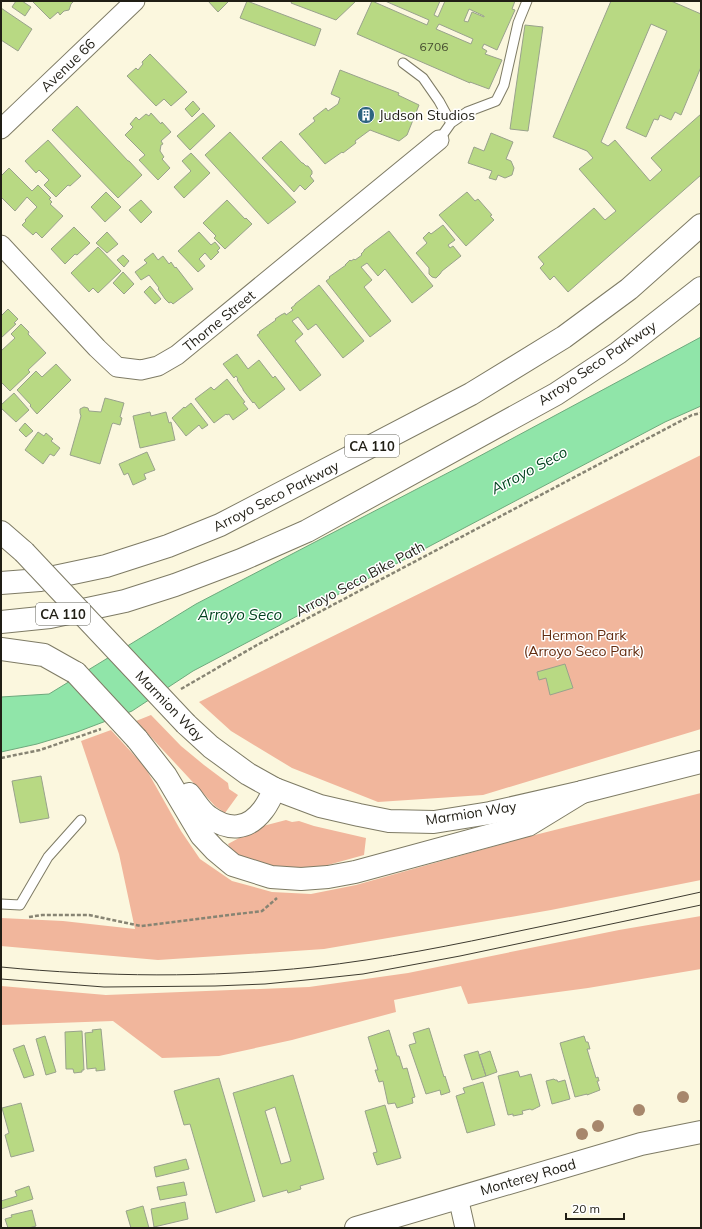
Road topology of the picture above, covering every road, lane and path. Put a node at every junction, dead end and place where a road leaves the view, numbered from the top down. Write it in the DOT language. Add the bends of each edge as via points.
graph roads {
  1 [pos="135,1"];
  2 [pos="527,1"];
  3 [pos="403,63"];
  4 [pos="451,123"];
  5 [pos="1,129"];
  6 [pos="439,140"];
  7 [pos="701,225"];
  8 [pos="1,245"];
  9 [pos="701,288"];
  10 [pos="701,413"];
  11 [pos="1,532"];
  12 [pos="1,584"];
  13 [pos="1,622"];
  14 [pos="1,649"];
  15 [pos="179,691"];
  16 [pos="107,727"];
  17 [pos="1,758"];
  18 [pos="701,762"];
  19 [pos="166,776"];
  20 [pos="275,788"];
  21 [pos="582,792"];
  22 [pos="81,820"];
  23 [pos="301,879"];
  24 [pos="1,904"];
  25 [pos="28,917"];
  26 [pos="701,1132"];
  27 [pos="458,1197"];
  28 [pos="356,1228"];
  29 [pos="465,1228"];
  1 -- 5 [label="street, Avenue 66"];
  2 -- 4 [label="lane" via="518,23 504,85 496,101 467,112"];
  3 -- 4 [label="lane" via="423,78"];
  4 -- 6 [label="lane"];
  6 -- 8 [label="street, Thorne Street" via="177,355 158,366 141,370 117,366"];
  7 -- 12 [label="main road, Arroyo Seco Parkway / CA 110" via="629,289 564,337 471,394 220,526 106,566 40,580"];
  9 -- 13 [label="main road, Arroyo Seco Parkway / CA 110" via="618,353 556,394 307,531 241,560 125,601 50,617"];
  10 -- 15 [label="path, Arroyo Seco Bike Path" via="685,419 257,645"];
  11 -- 20 [label="main road, Marmion Way, bridge" via="24,552 186,724 211,747 248,774"];
  14 -- 19 [label="main road, bridge" via="44,655 76,673 137,739"];
  16 -- 17 [label="path" via="40,750"];
  18 -- 21 [label="main road, Marmion Way"];
  19 -- 20 [label="main road" via="188,794 208,817 236,827 252,821 263,810"];
  19 -- 23 [label="main road" via="201,835 233,865 271,877"];
  20 -- 21 [label="main road, Marmion Way" via="320,806 359,815 389,820 434,822"];
  21 -- 23 [label="main road" via="528,825 355,872"];
  22 -- 24 [label="lane" via="48,857 20,906"];
  23 -- 25 [label="path" via="262,911 141,926 89,915"];
  26 -- 27 [label="main road, Monterey Road" via="640,1144"];
  27 -- 28 [label="main road, Monterey Road"];
  27 -- 29 [label="street"];
}
